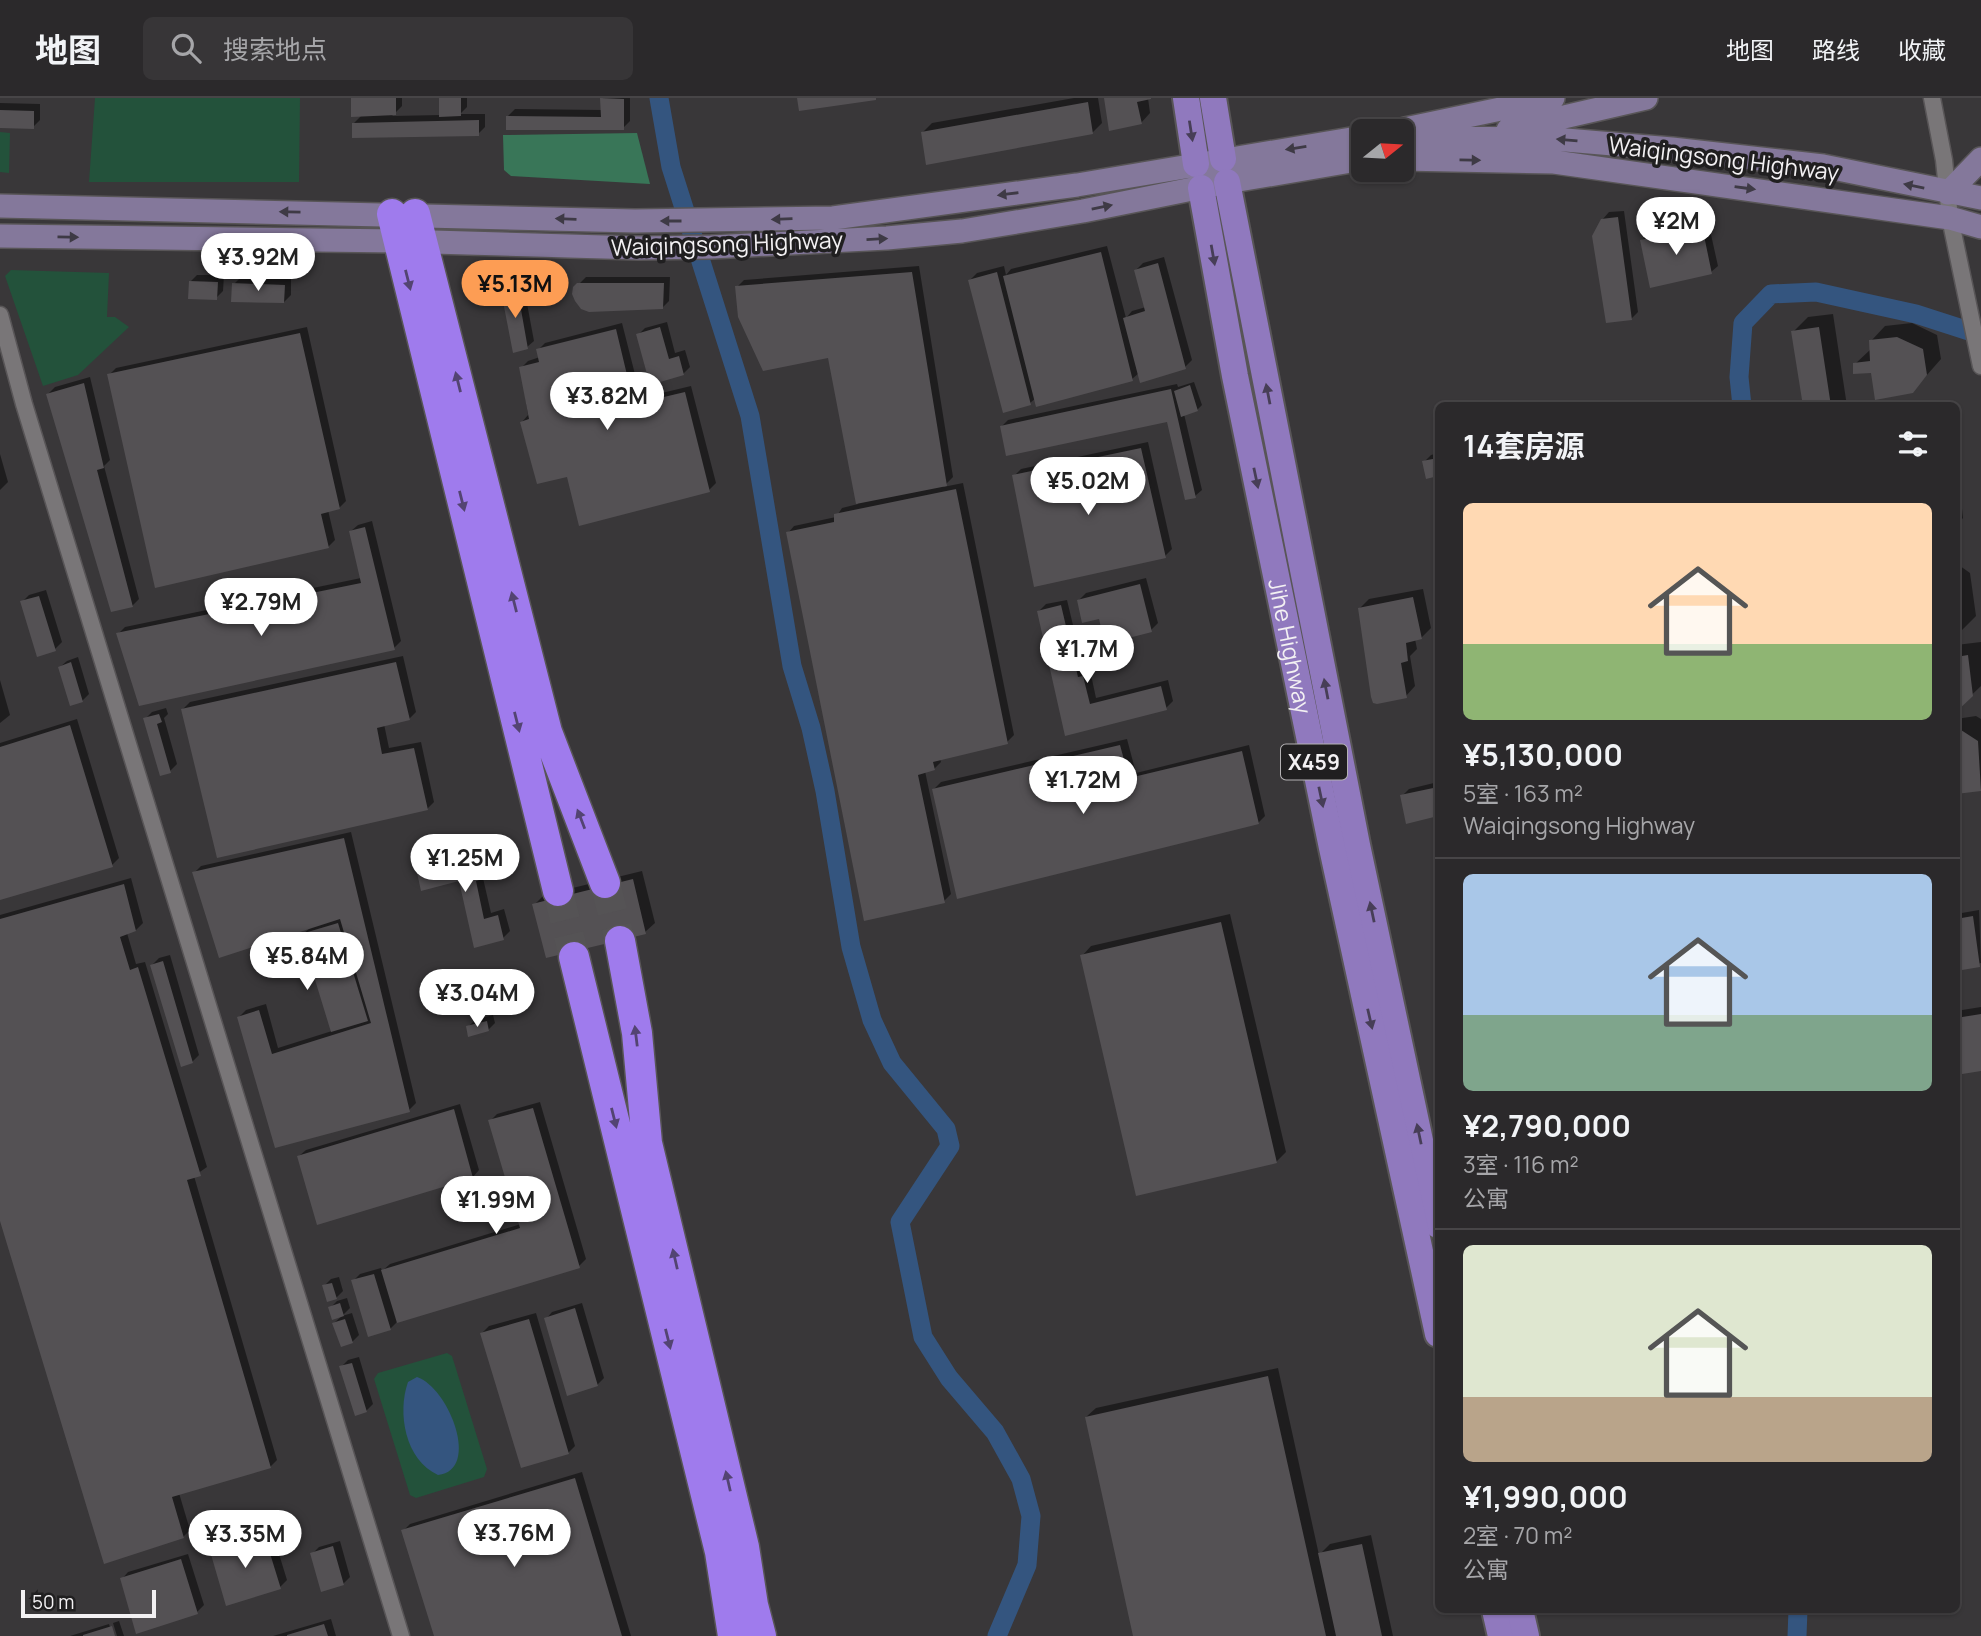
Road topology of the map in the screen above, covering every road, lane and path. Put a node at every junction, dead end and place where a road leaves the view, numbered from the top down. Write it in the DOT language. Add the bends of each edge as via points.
graph roads {
  1 [pos="1186,98"];
  2 [pos="1213,98"];
  3 [pos="1553,98"];
  4 [pos="1646,98"];
  5 [pos="1932,98"];
  6 [pos="1414,126"];
  7 [pos="1414,138"];
  8 [pos="1465,138"];
  9 [pos="1351,145"];
  10 [pos="1414,149"];
  11 [pos="1414,159"];
  12 [pos="1981,159"];
  13 [pos="1225,171"];
  14 [pos="1199,176"];
  15 [pos="1948,194"];
  16 [pos="1978,195"];
  17 [pos="0,206"];
  18 [pos="1950,218"];
  19 [pos="1981,227"];
  20 [pos="407,228"];
  21 [pos="0,236"];
  22 [pos="0,315"];
  23 [pos="1981,366"];
  24 [pos="605,883"];
  25 [pos="558,891"];
  26 [pos="620,941"];
  27 [pos="574,957"];
  28 [pos="1435,1211"];
  29 [pos="1435,1320"];
  30 [pos="732,1549"];
  31 [pos="1496,1613"];
  32 [pos="1521,1613"];
  33 [pos="401,1636"];
  34 [pos="733,1636"];
  35 [pos="746,1636"];
  36 [pos="761,1636"];
  37 [pos="776,1636"];
  38 [pos="1501,1636"];
  39 [pos="1526,1636"];
  1 -- 14 [label="main road, Jihe Highway, one-way"];
  2 -- 13 [label="main road, Jihe Highway"];
  3 -- 6 [label="main road"];
  4 -- 8 [label="main road, Waiqingsong Highway"];
  5 -- 15 [label="street"];
  7 -- 8 [label="main road, Waiqingsong Highway"];
  8 -- 10 [label="main road, Waiqingsong Highway"];
  15 -- 8 [label="main road, Waiqingsong Highway, one-way" via="1823,166 1554,139"];
  9 -- 13 [label="main road, Waiqingsong Highway"];
  11 -- 18 [label="main road, Waiqingsong Highway, one-way" via="1554,162"];
  12 -- 15 [label="main road"];
  13 -- 14 [label="main road, Waiqingsong Highway"];
  28 -- 13 [label="main road, Jihe Highway / X459, one-way" via="1354,831"];
  14 -- 20 [label="main road, Waiqingsong Highway, one-way" via="1077,185 833,218"];
  20 -- 14 [label="main road, Waiqingsong Highway, one-way" via="639,248 887,238 1083,211"];
  14 -- 29 [label="main road, Jihe Highway / X459, one-way" via="1235,376 1332,848"];
  15 -- 16 [label="main road, Waiqingsong Highway"];
  15 -- 18 [label="street"];
  16 -- 18 [label="main road"];
  20 -- 17 [label="main road, Waiqingsong Highway, one-way"];
  18 -- 19 [label="main road, Waiqingsong Highway"];
  18 -- 23 [label="street"];
  21 -- 20 [label="main road, Waiqingsong Highway, one-way"];
  24 -- 20 [label="highway, one-way" via="547,732"];
  20 -- 25 [label="highway, one-way"];
  22 -- 33 [label="street"];
  30 -- 26 [label="highway, one-way" via="648,1143"];
  27 -- 30 [label="highway, one-way"];
  30 -- 34 [label="highway"];
  30 -- 35 [label="highway"];
  30 -- 36 [label="highway"];
  30 -- 37 [label="highway"];
  31 -- 38 [label="main road"];
  32 -- 39 [label="main road"];
}
